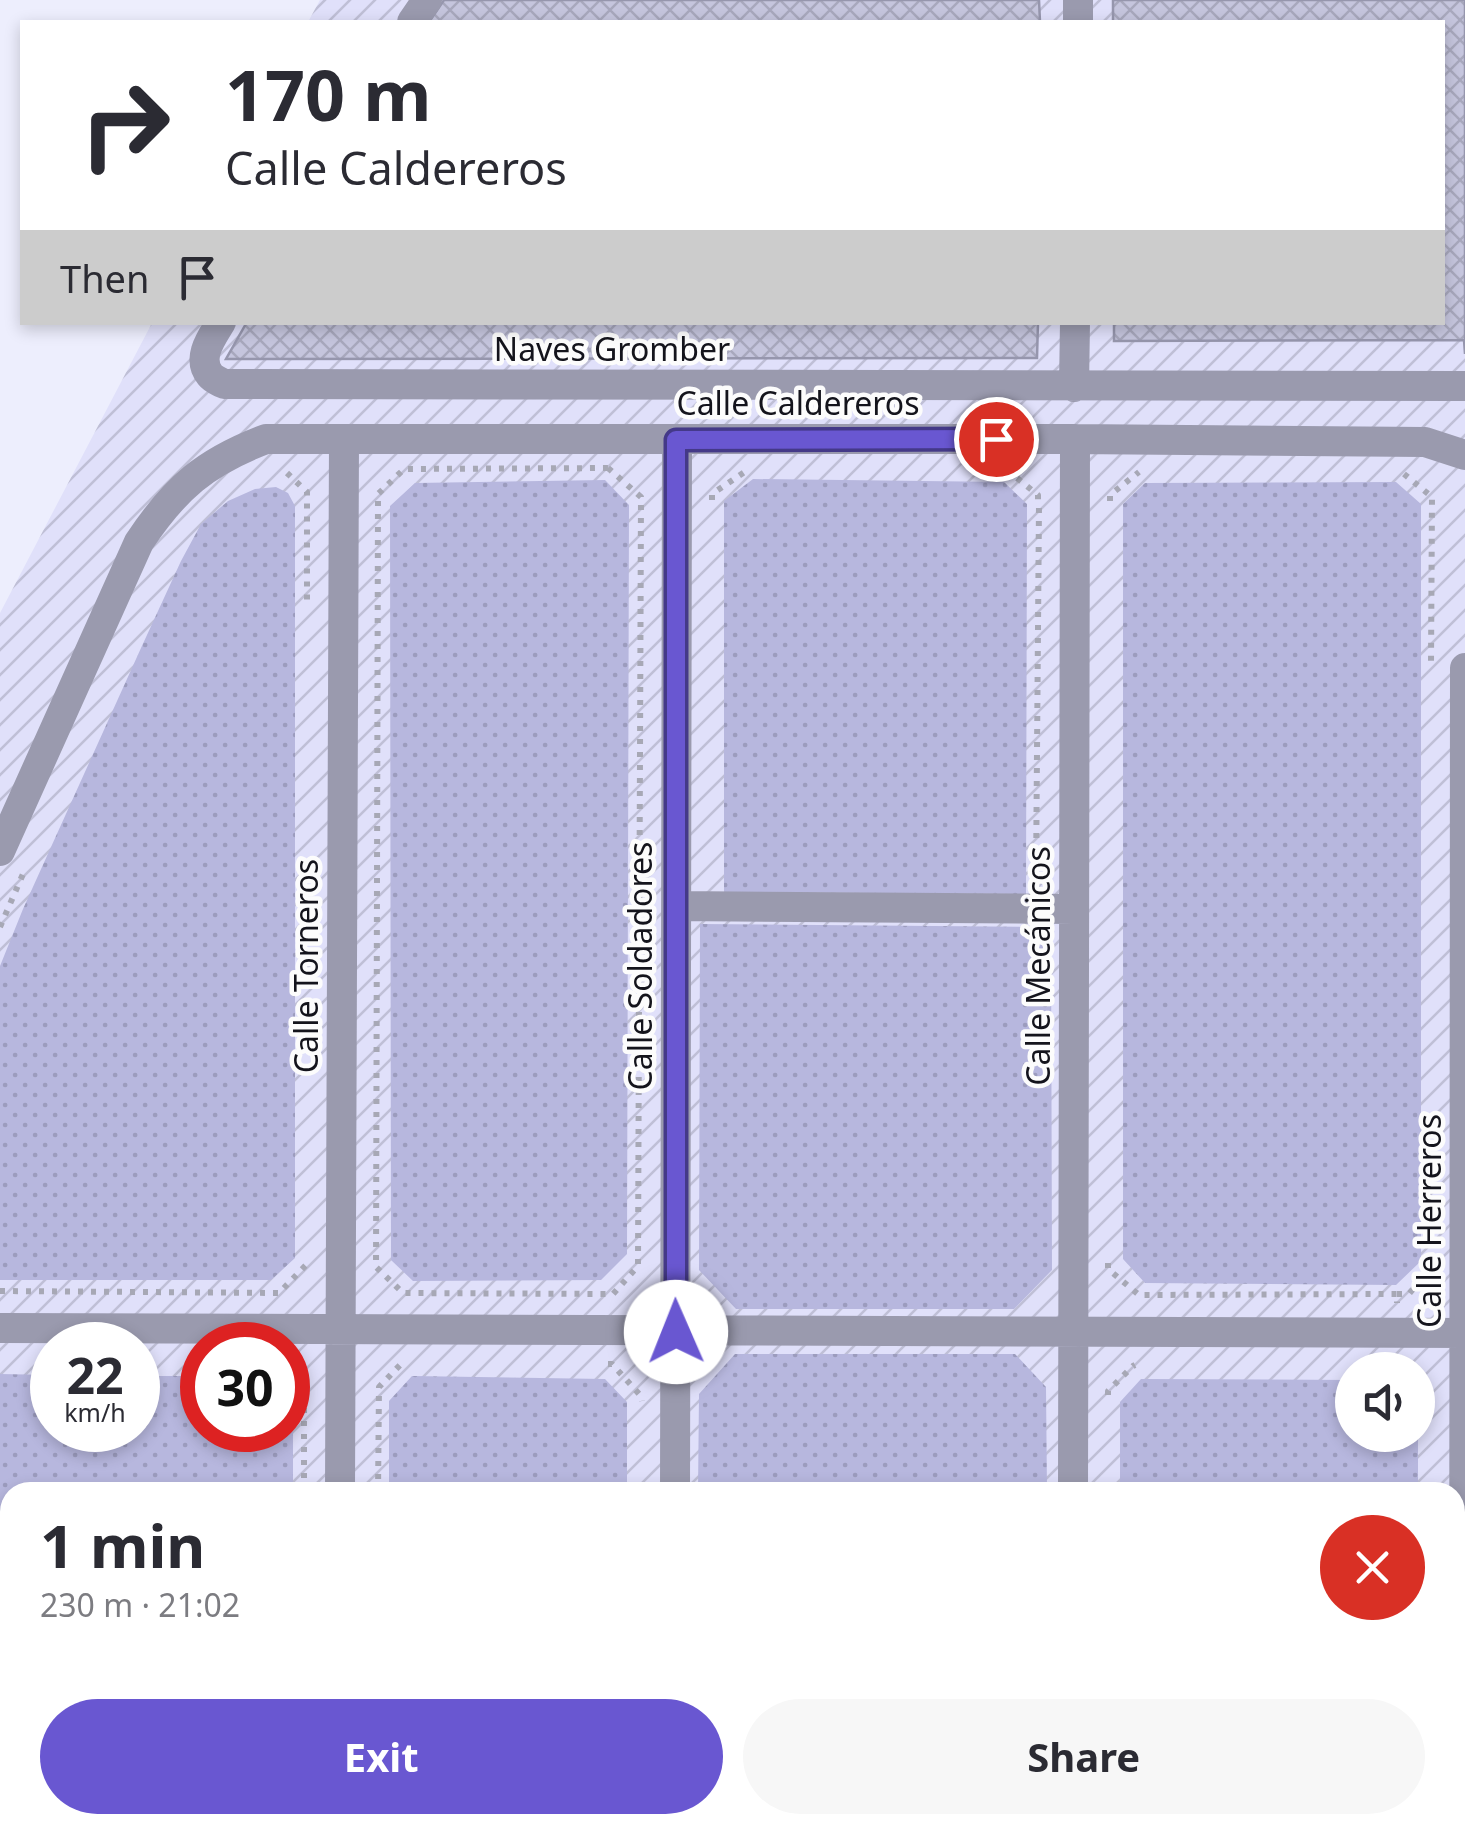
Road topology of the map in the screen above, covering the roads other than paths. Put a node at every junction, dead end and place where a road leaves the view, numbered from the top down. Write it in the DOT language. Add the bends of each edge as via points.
graph roads {
  1 [pos="219,325"];
  2 [pos="1075,325"];
  3 [pos="1074,386"];
  4 [pos="1465,386"];
  5 [pos="1075,439"];
  6 [pos="344,440"];
  7 [pos="676,440"];
  8 [pos="1465,455"];
  9 [pos="1465,668"];
  10 [pos="0,851"];
  11 [pos="677,906"];
  12 [pos="1074,910"];
  13 [pos="0,1328"];
  14 [pos="342,1328"];
  15 [pos="676,1332"];
  16 [pos="1073,1332"];
  17 [pos="1465,1333"];
  18 [pos="340,1482"];
  19 [pos="675,1482"];
  20 [pos="1073,1482"];
  21 [pos="1465,1482"];
  1 -- 3 [label="street, Naves Gromber" via="204,360 224,384"];
  2 -- 3 [label="street"];
  3 -- 4 [label="street, Naves Gromber"];
  5 -- 7 [label="street, Calle Caldereros"];
  5 -- 8 [label="street, Calle Caldereros" via="1425,442"];
  5 -- 12 [label="street, Calle Mecánicos"];
  6 -- 7 [label="street, Calle Caldereros"];
  6 -- 10 [label="street, Calle Caldereros" via="266,439 197,474 162,508 138,542"];
  6 -- 14 [label="street, Calle Torneros"];
  7 -- 11 [label="street, Calle Soldadores"];
  9 -- 17 [label="street, Calle Herreros"];
  11 -- 12 [label="street"];
  11 -- 15 [label="street, Calle Soldadores"];
  12 -- 16 [label="street, Calle Mecánicos"];
  13 -- 14 [label="street"];
  14 -- 15 [label="street"];
  14 -- 18 [label="street, Calle Torneros"];
  15 -- 16 [label="street"];
  15 -- 19 [label="street, Calle Soldadores"];
  16 -- 17 [label="street"];
  16 -- 20 [label="street, Calle Mecánicos"];
  17 -- 21 [label="street, Calle Herreros"];
}
